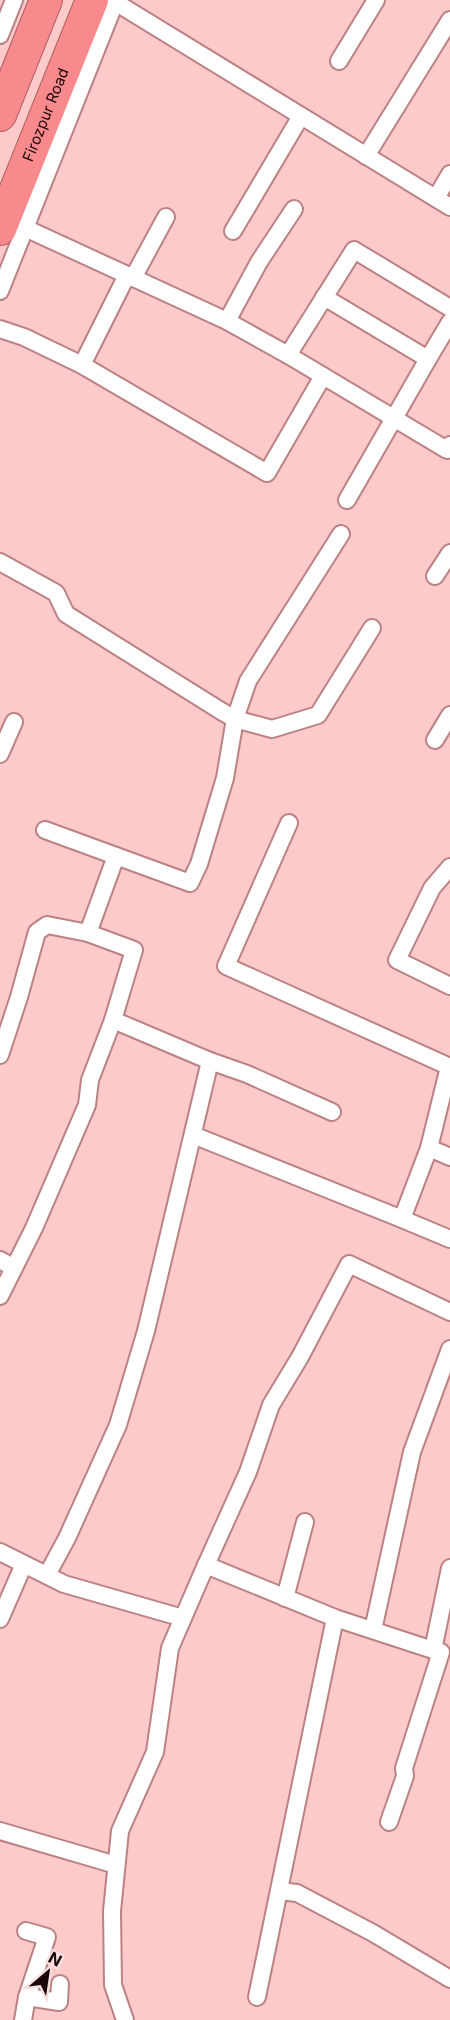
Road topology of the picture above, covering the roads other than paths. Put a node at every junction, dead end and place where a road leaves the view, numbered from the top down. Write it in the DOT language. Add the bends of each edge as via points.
graph roads {
  1 [pos="14,0"];
  2 [pos="46,0"];
  3 [pos="376,0"];
  4 [pos="108,1"];
  5 [pos="450,20"];
  6 [pos="0,35"];
  7 [pos="339,61"];
  8 [pos="0,115"];
  9 [pos="301,116"];
  10 [pos="366,156"];
  11 [pos="450,174"];
  12 [pos="443,203"];
  13 [pos="294,209"];
  14 [pos="166,217"];
  15 [pos="12,229"];
  16 [pos="233,231"];
  17 [pos="130,276"];
  18 [pos="0,291"];
  19 [pos="324,297"];
  20 [pos="450,308"];
  21 [pos="227,321"];
  22 [pos="450,322"];
  23 [pos="0,329"];
  24 [pos="288,355"];
  25 [pos="428,359"];
  26 [pos="82,365"];
  27 [pos="323,376"];
  28 [pos="394,419"];
  29 [pos="450,445"];
  30 [pos="347,500"];
  31 [pos="341,534"];
  32 [pos="450,553"];
  33 [pos="0,562"];
  34 [pos="435,576"];
  35 [pos="372,628"];
  36 [pos="450,715"];
  37 [pos="235,719"];
  38 [pos="14,722"];
  39 [pos="435,740"];
  40 [pos="0,754"];
  41 [pos="289,823"];
  42 [pos="45,830"];
  43 [pos="116,856"];
  44 [pos="450,867"];
  45 [pos="88,933"];
  46 [pos="450,986"];
  47 [pos="113,1020"];
  48 [pos="0,1055"];
  49 [pos="210,1061"];
  50 [pos="450,1067"];
  51 [pos="332,1112"];
  52 [pos="193,1135"];
  53 [pos="429,1148"];
  54 [pos="450,1157"];
  55 [pos="402,1220"];
  56 [pos="450,1239"];
  57 [pos="7,1264"];
  58 [pos="0,1296"];
  59 [pos="450,1312"];
  60 [pos="450,1349"];
  61 [pos="304,1522"];
  62 [pos="0,1552"];
  63 [pos="24,1564"];
  64 [pos="206,1565"];
  65 [pos="450,1568"];
  66 [pos="47,1575"];
  67 [pos="285,1598"];
  68 [pos="183,1618"];
  69 [pos="335,1618"];
  70 [pos="0,1619"];
  71 [pos="373,1630"];
  72 [pos="442,1652"];
  73 [pos="389,1822"];
  74 [pos="0,1830"];
  75 [pos="116,1865"];
  76 [pos="279,1891"];
  77 [pos="26,1931"];
  78 [pos="450,1979"];
  79 [pos="60,1984"];
  80 [pos="27,1997"];
  81 [pos="257,1997"];
  82 [pos="23,2020"];
  83 [pos="126,2020"];
  1 -- 6 [label="street"];
  2 -- 8 [label="highway"];
  3 -- 7 [label="street"];
  4 -- 9 [label="street"];
  4 -- 15 [label="highway, Firozpur Road"];
  5 -- 10 [label="street"];
  9 -- 10 [label="street"];
  9 -- 16 [label="street"];
  10 -- 12 [label="street"];
  11 -- 12 [label="street"];
  13 -- 21 [label="street"];
  14 -- 17 [label="street"];
  15 -- 17 [label="street"];
  15 -- 18 [label="street"];
  17 -- 21 [label="street"];
  17 -- 26 [label="street"];
  19 -- 20 [label="street" via="354,250"];
  19 -- 24 [label="street"];
  19 -- 25 [label="street"];
  21 -- 24 [label="street"];
  22 -- 25 [label="street"];
  23 -- 26 [label="street"];
  24 -- 27 [label="street"];
  25 -- 28 [label="street"];
  26 -- 27 [label="street" via="267,473"];
  27 -- 28 [label="street"];
  28 -- 29 [label="street" via="447,450"];
  28 -- 30 [label="street"];
  31 -- 37 [label="street" via="248,681"];
  32 -- 34 [label="street"];
  33 -- 37 [label="street" via="56,592 66,614"];
  35 -- 37 [label="street" via="318,715 273,729"];
  36 -- 39 [label="street"];
  37 -- 43 [label="street" via="225,778 190,883"];
  38 -- 40 [label="street"];
  41 -- 50 [label="street" via="226,966"];
  42 -- 43 [label="street"];
  43 -- 45 [label="street"];
  44 -- 46 [label="street" via="432,888 396,960"];
  45 -- 47 [label="street" via="134,950"];
  45 -- 48 [label="street" via="47,925 37,932"];
  47 -- 49 [label="street"];
  47 -- 57 [label="street" via="90,1080 87,1106 34,1228"];
  49 -- 51 [label="street"];
  49 -- 52 [label="street"];
  50 -- 53 [label="street"];
  52 -- 55 [label="street"];
  52 -- 66 [label="street" via="146,1331 118,1425"];
  53 -- 54 [label="street"];
  53 -- 55 [label="street"];
  55 -- 56 [label="street"];
  57 -- 58 [label="street"];
  59 -- 64 [label="street" via="349,1264 271,1405 248,1472"];
  60 -- 71 [label="street" via="412,1452"];
  61 -- 67 [label="street"];
  62 -- 63 [label="street"];
  63 -- 66 [label="street"];
  63 -- 70 [label="street"];
  64 -- 67 [label="street"];
  64 -- 68 [label="street"];
  65 -- 72 [label="street"];
  66 -- 68 [label="street" via="64,1584"];
  67 -- 69 [label="street"];
  68 -- 75 [label="street" via="170,1648 155,1752 120,1831"];
  69 -- 71 [label="street"];
  69 -- 76 [label="street"];
  71 -- 72 [label="street"];
  72 -- 73 [label="street"];
  74 -- 75 [label="street"];
  75 -- 83 [label="street" via="113,1985"];
  76 -- 78 [label="street" via="297,1893"];
  76 -- 81 [label="street"];
  77 -- 80 [label="street" via="47,1937"];
  79 -- 80 [label="street" via="59,2002"];
  80 -- 82 [label="street"];
}
